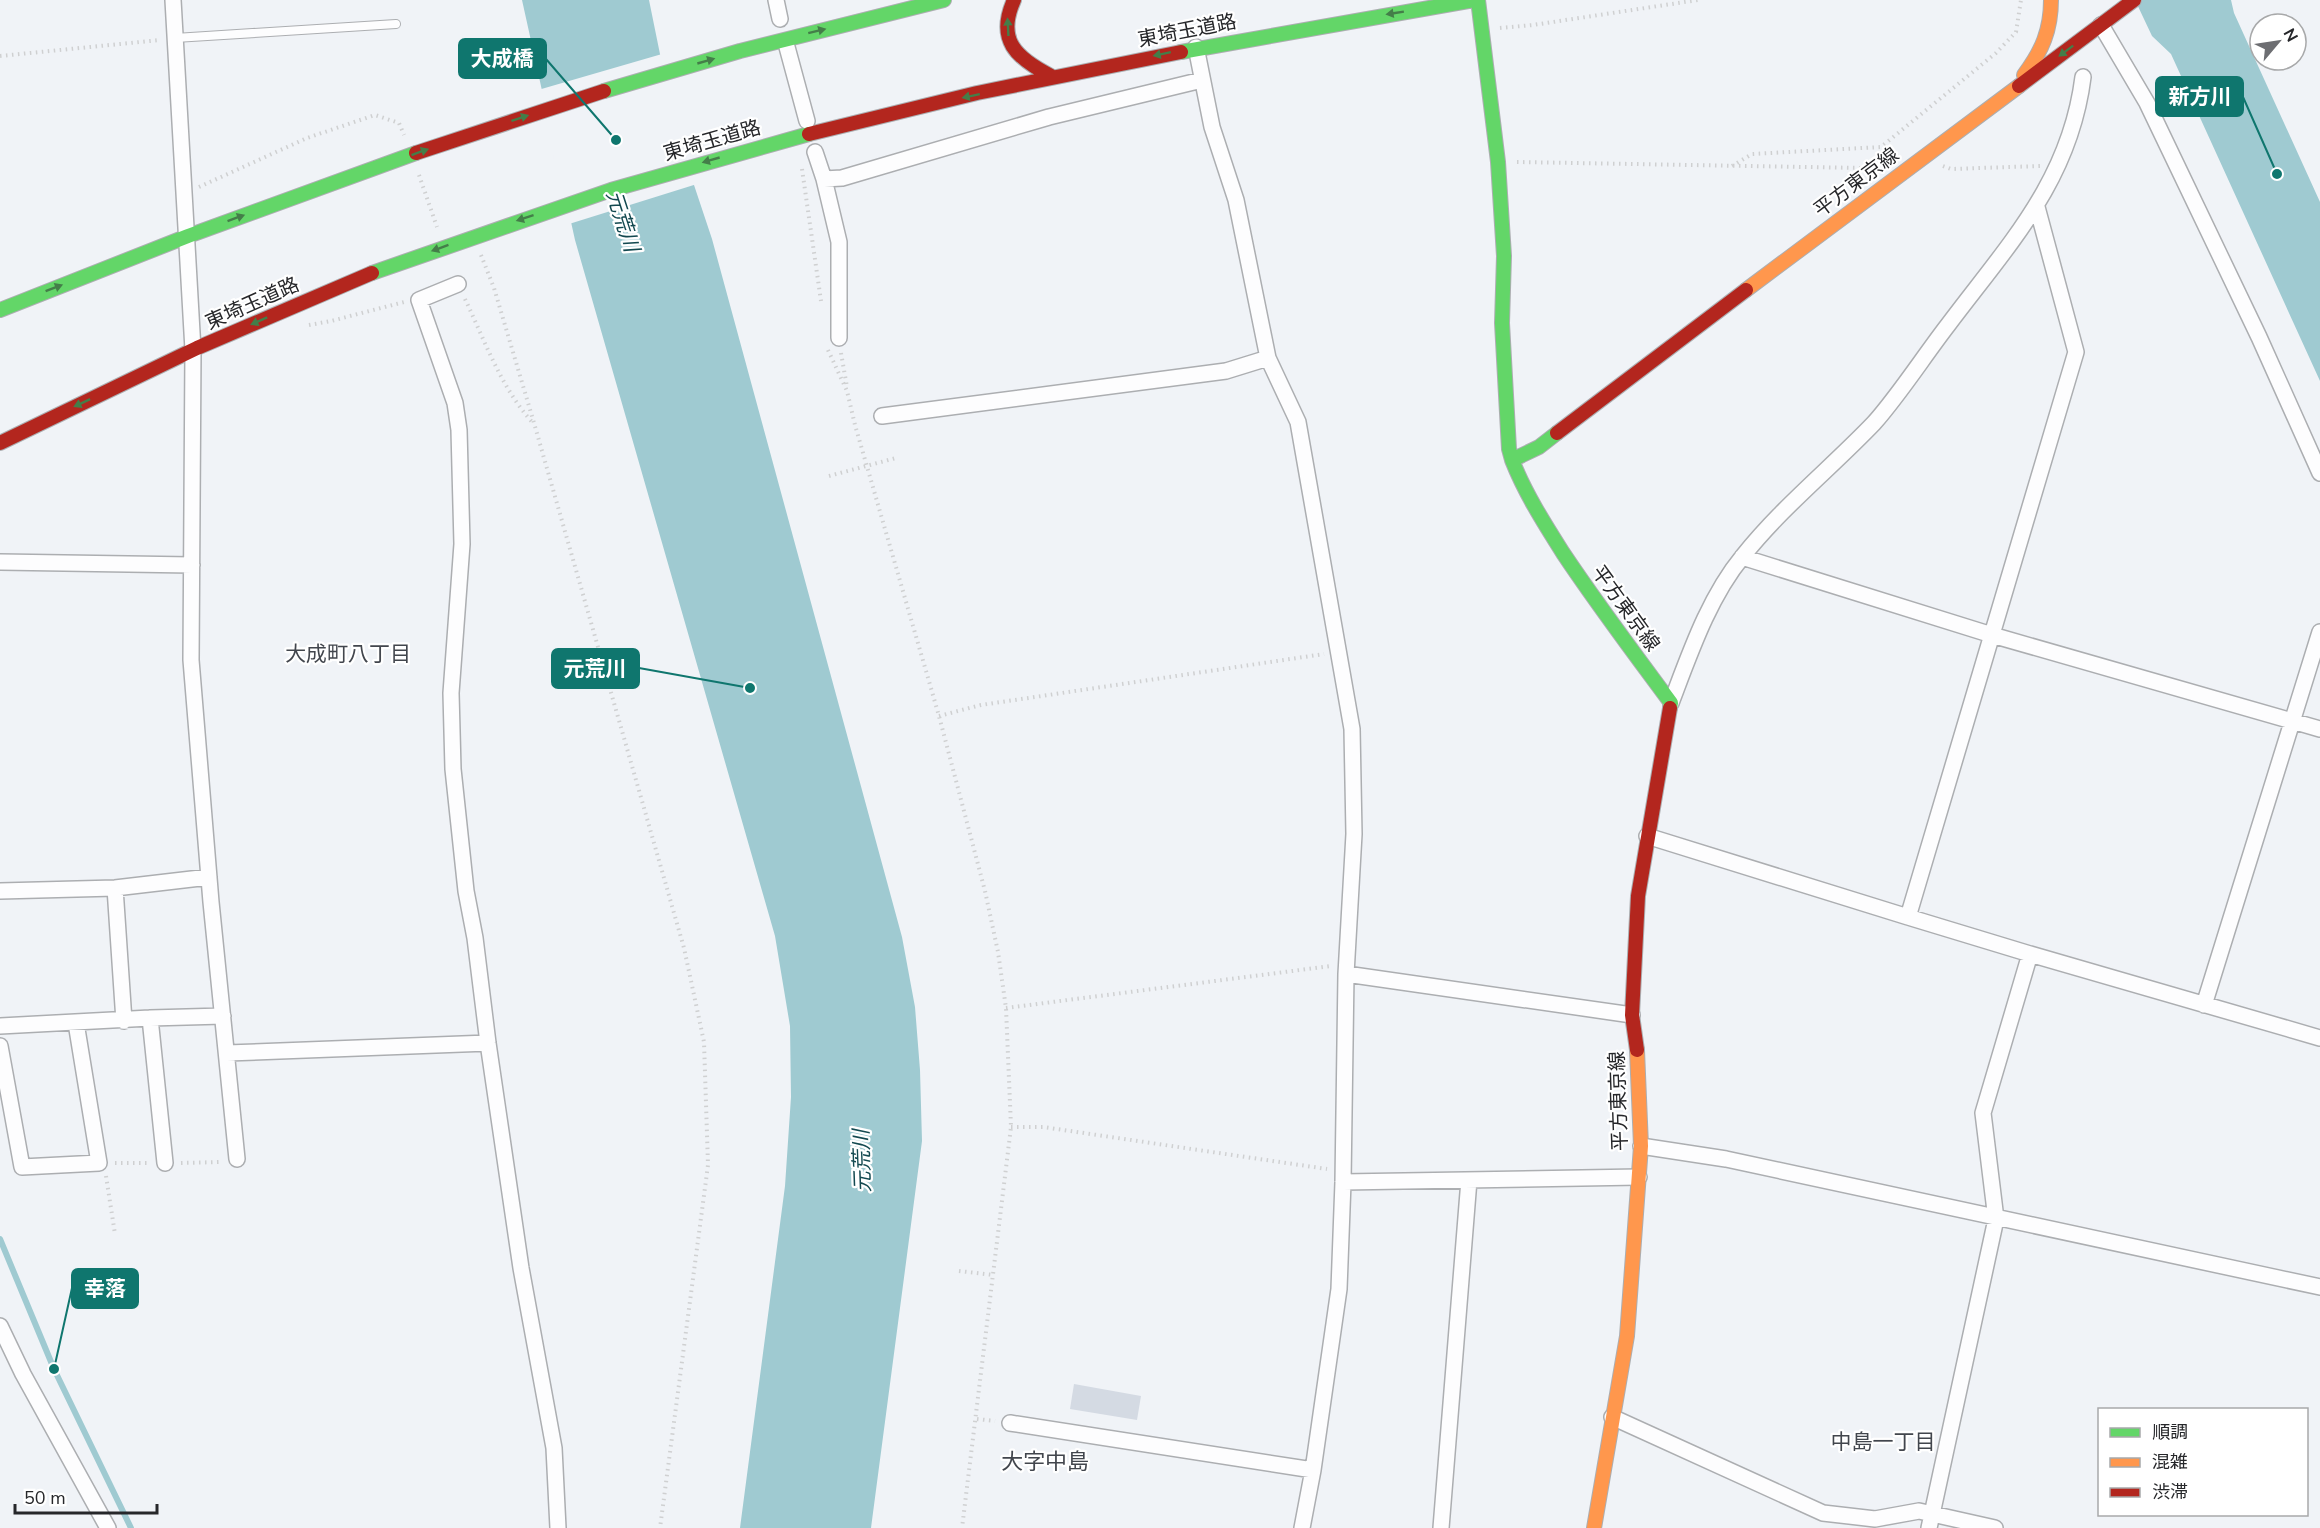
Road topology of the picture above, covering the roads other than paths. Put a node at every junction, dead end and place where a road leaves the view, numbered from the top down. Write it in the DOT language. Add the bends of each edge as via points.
graph roads {
  1 [pos="173,0"];
  2 [pos="776,0"];
  3 [pos="944,0"];
  4 [pos="1014,0"];
  5 [pos="1476,0"];
  6 [pos="2051,0"];
  7 [pos="2133,0"];
  8 [pos="780,19"];
  9 [pos="2107,20"];
  10 [pos="396,24"];
  11 [pos="175,38"];
  12 [pos="787,47"];
  13 [pos="1196,47"];
  14 [pos="1052,76"];
  15 [pos="2083,77"];
  16 [pos="1202,80"];
  17 [pos="2008,94"];
  18 [pos="807,121"];
  19 [pos="815,152"];
  20 [pos="824,179"];
  21 [pos="2037,207"];
  22 [pos="188,236"];
  23 [pos="458,284"];
  24 [pos="0,310"];
  25 [pos="833,340"];
  26 [pos="193,350"];
  27 [pos="1268,358"];
  28 [pos="882,416"];
  29 [pos="0,443"];
  30 [pos="1512,459"];
  31 [pos="2320,473"];
  32 [pos="1742,557"];
  33 [pos="0,562"];
  34 [pos="192,565"];
  35 [pos="2320,632"];
  36 [pos="1992,635"];
  37 [pos="1671,703"];
  38 [pos="2291,721"];
  39 [pos="2320,729"];
  40 [pos="1647,836"];
  41 [pos="209,877"];
  42 [pos="115,888"];
  43 [pos="0,891"];
  44 [pos="1908,917"];
  45 [pos="2030,954"];
  46 [pos="1346,969"];
  47 [pos="2204,1005"];
  48 [pos="1632,1015"];
  49 [pos="224,1016"];
  50 [pos="150,1018"];
  51 [pos="124,1021"];
  52 [pos="76,1023"];
  53 [pos="0,1026"];
  54 [pos="2320,1038"];
  55 [pos="488,1042"];
  56 [pos="0,1046"];
  57 [pos="227,1053"];
  58 [pos="1641,1146"];
  59 [pos="237,1159"];
  60 [pos="165,1163"];
  61 [pos="1343,1177"];
  62 [pos="1639,1178"];
  63 [pos="1469,1180"];
  64 [pos="1996,1219"];
  65 [pos="2320,1287"];
  66 [pos="0,1326"];
  67 [pos="1612,1417"];
  68 [pos="1010,1423"];
  69 [pos="1313,1470"];
  70 [pos="1930,1521"];
  71 [pos="108,1528"];
  72 [pos="558,1528"];
  73 [pos="1302,1528"];
  74 [pos="1442,1528"];
  75 [pos="1594,1528"];
  76 [pos="1995,1528"];
  1 -- 11 [label="street"];
  2 -- 8 [label="street"];
  22 -- 3 [label="main road, one-way" via="584,97 740,51"];
  14 -- 4 [label="main road, one-way" via="1029,66 1011,46 1005,26"];
  5 -- 13 [label="main road, 東埼玉道路, one-way"];
  5 -- 30 [label="main road" via="1498,162 1504,256 1504,377"];
  6 -- 17 [label="main road" via="2052,22 2046,44"];
  7 -- 9 [label="main road, 平方東京線"];
  9 -- 17 [label="main road, 平方東京線, one-way"];
  9 -- 31 [label="street"];
  10 -- 11 [label="lane"];
  11 -- 22 [label="street"];
  12 -- 18 [label="street"];
  13 -- 14 [label="main road, 東埼玉道路, one-way"];
  13 -- 16 [label="street"];
  14 -- 26 [label="main road, 東埼玉道路, one-way" via="876,116 602,193 495,228 318,295"];
  15 -- 21 [label="street" via="2068,145"];
  16 -- 20 [label="street" via="1048,117 866,172"];
  16 -- 27 [label="street" via="1212,127 1236,200"];
  17 -- 30 [label="main road, 平方東京線" via="1539,447"];
  19 -- 20 [label="street"];
  20 -- 25 [label="street" via="839,242"];
  21 -- 32 [label="street" via="1875,422 1787,507"];
  21 -- 36 [label="street" via="2076,352"];
  24 -- 22 [label="main road, one-way"];
  22 -- 26 [label="street"];
  23 -- 55 [label="street" via="419,300 455,403 459,430 462,544 451,693 453,760 466,891"];
  26 -- 29 [label="main road, 東埼玉道路, one-way"];
  26 -- 34 [label="street"];
  27 -- 28 [label="street" via="1226,371"];
  27 -- 46 [label="street" via="1298,422 1352,729 1354,834"];
  30 -- 37 [label="main road, 平方東京線" via="1520,481 1581,580"];
  32 -- 36 [label="street"];
  32 -- 37 [label="street" via="1718,593"];
  33 -- 34 [label="street"];
  34 -- 41 [label="street" via="191,660"];
  35 -- 38 [label="street"];
  36 -- 38 [label="street"];
  36 -- 44 [label="street"];
  37 -- 40 [label="main road, 平方東京線"];
  38 -- 39 [label="street"];
  38 -- 47 [label="street"];
  40 -- 44 [label="street"];
  40 -- 48 [label="main road, 平方東京線" via="1638,896"];
  41 -- 42 [label="street"];
  41 -- 49 [label="street"];
  42 -- 43 [label="street"];
  42 -- 51 [label="street"];
  44 -- 45 [label="street"];
  45 -- 47 [label="street"];
  45 -- 64 [label="street" via="1983,1113"];
  46 -- 48 [label="street"];
  46 -- 61 [label="street"];
  47 -- 54 [label="street"];
  48 -- 58 [label="main road, 平方東京線" via="1638,1058"];
  49 -- 50 [label="street"];
  49 -- 57 [label="street"];
  50 -- 51 [label="street"];
  50 -- 60 [label="street"];
  51 -- 52 [label="street"];
  52 -- 53 [label="street"];
  52 -- 56 [label="street" via="99,1163 22,1167"];
  55 -- 57 [label="street"];
  55 -- 72 [label="street" via="521,1268 554,1448"];
  57 -- 59 [label="street"];
  58 -- 62 [label="main road, 平方東京線"];
  58 -- 64 [label="street" via="1726,1159"];
  61 -- 63 [label="street"];
  61 -- 69 [label="street" via="1339,1289"];
  62 -- 63 [label="street"];
  62 -- 67 [label="main road, 平方東京線" via="1627,1336"];
  63 -- 74 [label="street"];
  64 -- 65 [label="street"];
  64 -- 70 [label="street"];
  66 -- 71 [label="street"];
  67 -- 70 [label="street" via="1823,1513 1875,1520 1919,1511"];
  67 -- 75 [label="main road, 平方東京線"];
  68 -- 69 [label="street"];
  69 -- 73 [label="street"];
  70 -- 76 [label="street"];
}
